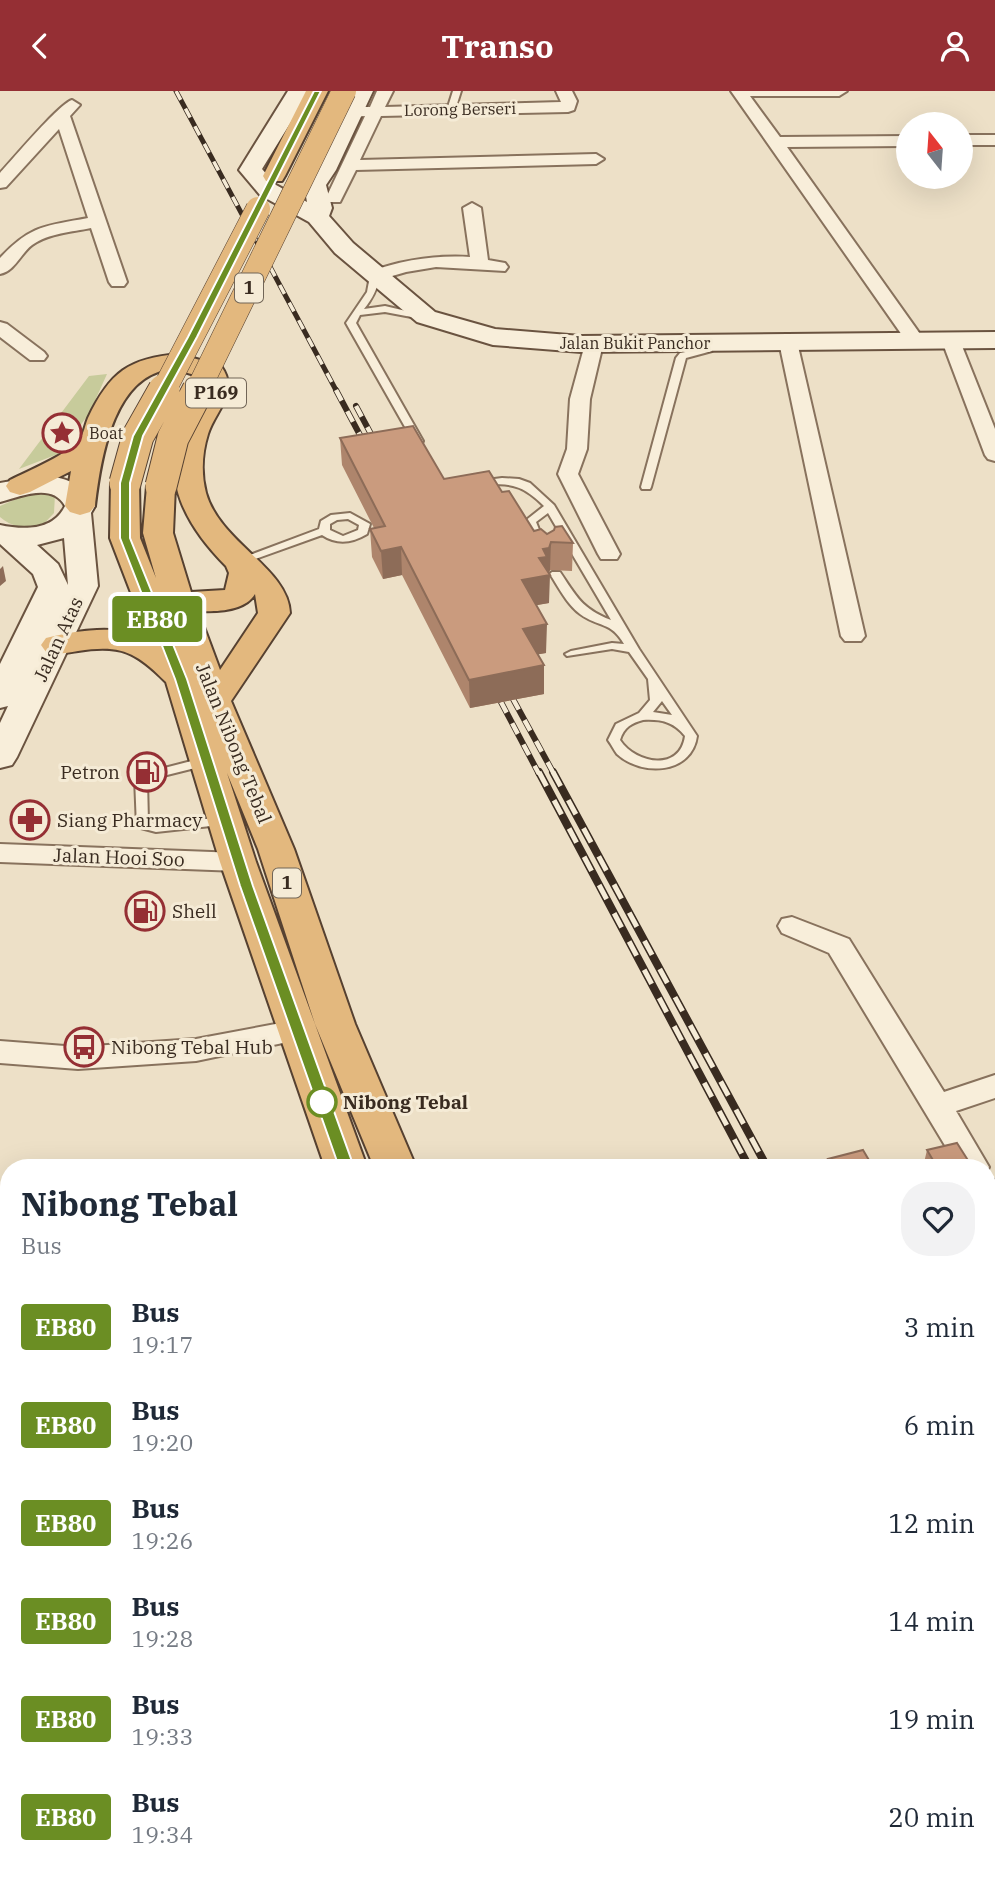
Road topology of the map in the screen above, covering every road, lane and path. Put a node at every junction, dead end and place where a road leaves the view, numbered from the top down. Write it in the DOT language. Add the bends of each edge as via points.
graph roads {
  1 [pos="299,91"];
  2 [pos="317,91"];
  3 [pos="362,91"];
  4 [pos="385,91"];
  5 [pos="457,91"];
  6 [pos="739,91"];
  7 [pos="839,91"];
  8 [pos="566,99"];
  9 [pos="348,101"];
  10 [pos="74,102"];
  11 [pos="451,110"];
  12 [pos="375,111"];
  13 [pos="62,115"];
  14 [pos="995,140"];
  15 [pos="896,141"];
  16 [pos="973,141"];
  17 [pos="777,142"];
  18 [pos="596,159"];
  19 [pos="350,165"];
  20 [pos="0,183"];
  21 [pos="268,190"];
  22 [pos="324,192"];
  23 [pos="472,208"];
  24 [pos="317,217"];
  25 [pos="96,222"];
  26 [pos="480,263"];
  27 [pos="499,267"];
  28 [pos="0,269"];
  29 [pos="375,276"];
  30 [pos="118,282"];
  31 [pos="401,298"];
  32 [pos="358,312"];
  33 [pos="426,317"];
  34 [pos="0,328"];
  35 [pos="995,340"];
  36 [pos="916,341"];
  37 [pos="951,341"];
  38 [pos="788,342"];
  39 [pos="707,343"];
  40 [pos="594,344"];
  41 [pos="37,356"];
  42 [pos="91,445"];
  43 [pos="424,450"];
  44 [pos="995,455"];
  45 [pos="466,487"];
  46 [pos="646,487"];
  47 [pos="10,489"];
  48 [pos="550,507"];
  49 [pos="79,510"];
  50 [pos="324,531"];
  51 [pos="5,535"];
  52 [pos="609,554"];
  53 [pos="547,556"];
  54 [pos="240,561"];
  55 [pos="556,574"];
  56 [pos="142,585"];
  57 [pos="178,600"];
  58 [pos="622,629"];
  59 [pos="63,630"];
  60 [pos="853,636"];
  61 [pos="632,649"];
  62 [pos="571,654"];
  63 [pos="652,675"];
  64 [pos="181,679"];
  65 [pos="0,698"];
  66 [pos="215,701"];
  67 [pos="643,716"];
  68 [pos="687,729"];
  69 [pos="0,757"];
  70 [pos="207,761"];
  71 [pos="226,821"];
  72 [pos="0,853"];
  73 [pos="239,862"];
  74 [pos="792,926"];
  75 [pos="297,1031"];
  76 [pos="0,1052"];
  77 [pos="995,1086"];
  78 [pos="938,1107"];
  79 [pos="343,1159"];
  80 [pos="392,1159"];
  81 [pos="969,1159"];
  1 -- 21 [label="main road" via="251,164 250,170"];
  2 -- 56 [label="highway, Jalan Nibong Tebal / 1, bridge" via="138,436 125,483 125,538"];
  3 -- 9 [label="main road"];
  4 -- 12 [label="street"];
  5 -- 11 [label="lane"];
  6 -- 7 [label="street"];
  6 -- 17 [label="street"];
  8 -- 11 [label="street, Lorong Berseri"];
  9 -- 12 [label="street, Lorong Berseri"];
  9 -- 22 [label="main road" via="325,170"];
  9 -- 57 [label="highway, Jalan Nibong Tebal / 1, bridge" via="293,191 225,339 173,438 161,486 159,533"];
  10 -- 13 [label="street"];
  11 -- 12 [label="street, Lorong Berseri"];
  12 -- 19 [label="street"];
  13 -- 20 [label="street"];
  13 -- 25 [label="street"];
  14 -- 16 [label="street"];
  15 -- 17 [label="street"];
  17 -- 36 [label="street"];
  18 -- 19 [label="street"];
  19 -- 22 [label="street"];
  21 -- 22 [label="main road"];
  21 -- 24 [label="main road, Jalan Bukit Panchor"];
  22 -- 24 [label="main road"];
  23 -- 26 [label="street"];
  24 -- 29 [label="main road, Jalan Bukit Panchor"];
  25 -- 28 [label="street" via="47,230 26,241"];
  25 -- 30 [label="street"];
  26 -- 27 [label="street"];
  26 -- 29 [label="street" via="412,264"];
  29 -- 31 [label="main road, Jalan Bukit Panchor"];
  29 -- 32 [label="lane" via="372,297"];
  31 -- 32 [label="lane"];
  31 -- 33 [label="main road, Jalan Bukit Panchor"];
  32 -- 33 [label="lane" via="385,310"];
  32 -- 43 [label="lane" via="351,323"];
  33 -- 40 [label="main road, Jalan Bukit Panchor" via="493,337"];
  34 -- 41 [label="street"];
  35 -- 37 [label="main road, Jalan Bukit Panchor"];
  36 -- 37 [label="main road, Jalan Bukit Panchor"];
  36 -- 38 [label="main road, Jalan Bukit Panchor"];
  37 -- 44 [label="street"];
  38 -- 39 [label="main road, Jalan Bukit Panchor"];
  38 -- 60 [label="street"];
  39 -- 40 [label="main road, Jalan Bukit Panchor"];
  39 -- 46 [label="lane" via="707,351 682,355"];
  40 -- 52 [label="street" via="580,399 577,450 568,474"];
  42 -- 47 [label="highway" via="64,464"];
  42 -- 49 [label="highway, Jalan Atas / P169"];
  42 -- 54 [label="highway, Jalan Atas / P169" via="101,417 135,371 174,363 212,372 218,387 194,433 187,474 195,504"];
  45 -- 48 [label="lane" via="504,479 520,481"];
  47 -- 49 [label="main road" via="35,484 62,487 78,499"];
  48 -- 53 [label="lane" via="530,521"];
  48 -- 58 [label="lane"];
  49 -- 51 [label="main road" via="64,526 43,535"];
  49 -- 59 [label="main road, Jalan Atas / P169" via="83,586"];
  50 -- 54 [label="lane"];
  51 -- 65 [label="main road, Jalan Atas" via="47,571 53,587"];
  54 -- 57 [label="highway" via="244,573 239,596 226,602"];
  54 -- 66 [label="highway, P169" via="260,577 275,602 274,613"];
  55 -- 58 [label="lane" via="574,605"];
  56 -- 59 [label="highway" via="125,621 105,629 74,623"];
  56 -- 64 [label="highway, Jalan Nibong Tebal / 1"];
  57 -- 66 [label="highway, Jalan Nibong Tebal / 1"];
  58 -- 61 [label="lane"];
  59 -- 64 [label="highway" via="138,643"];
  59 -- 69 [label="main road, Jalan Atas / P169"];
  61 -- 62 [label="lane" via="612,646"];
  61 -- 63 [label="lane"];
  63 -- 67 [label="lane" via="656,701"];
  63 -- 68 [label="lane"];
  64 -- 70 [label="highway, Jalan Nibong Tebal / 1"];
  66 -- 80 [label="highway, Jalan Nibong Tebal / 1" via="276,849 335,1024"];
  67 -- 68 [label="lane" via="669,718"];
  67 -- 68 [label="lane" via="615,732 614,740 625,756 636,761 660,764 682,758 692,744"];
  70 -- 71 [label="highway, Jalan Nibong Tebal / 1"];
  70 -- 71 [label="lane" via="141,778 142,824 156,828"];
  71 -- 73 [label="highway, Jalan Nibong Tebal / 1"];
  72 -- 73 [label="street, Jalan Hooi Soo"];
  73 -- 75 [label="highway, Jalan Nibong Tebal / 1"];
  74 -- 78 [label="street" via="839,946"];
  75 -- 76 [label="street" via="171,1052 78,1058"];
  75 -- 79 [label="highway, Jalan Nibong Tebal / 1"];
  77 -- 78 [label="street"];
  78 -- 81 [label="street"];
}
